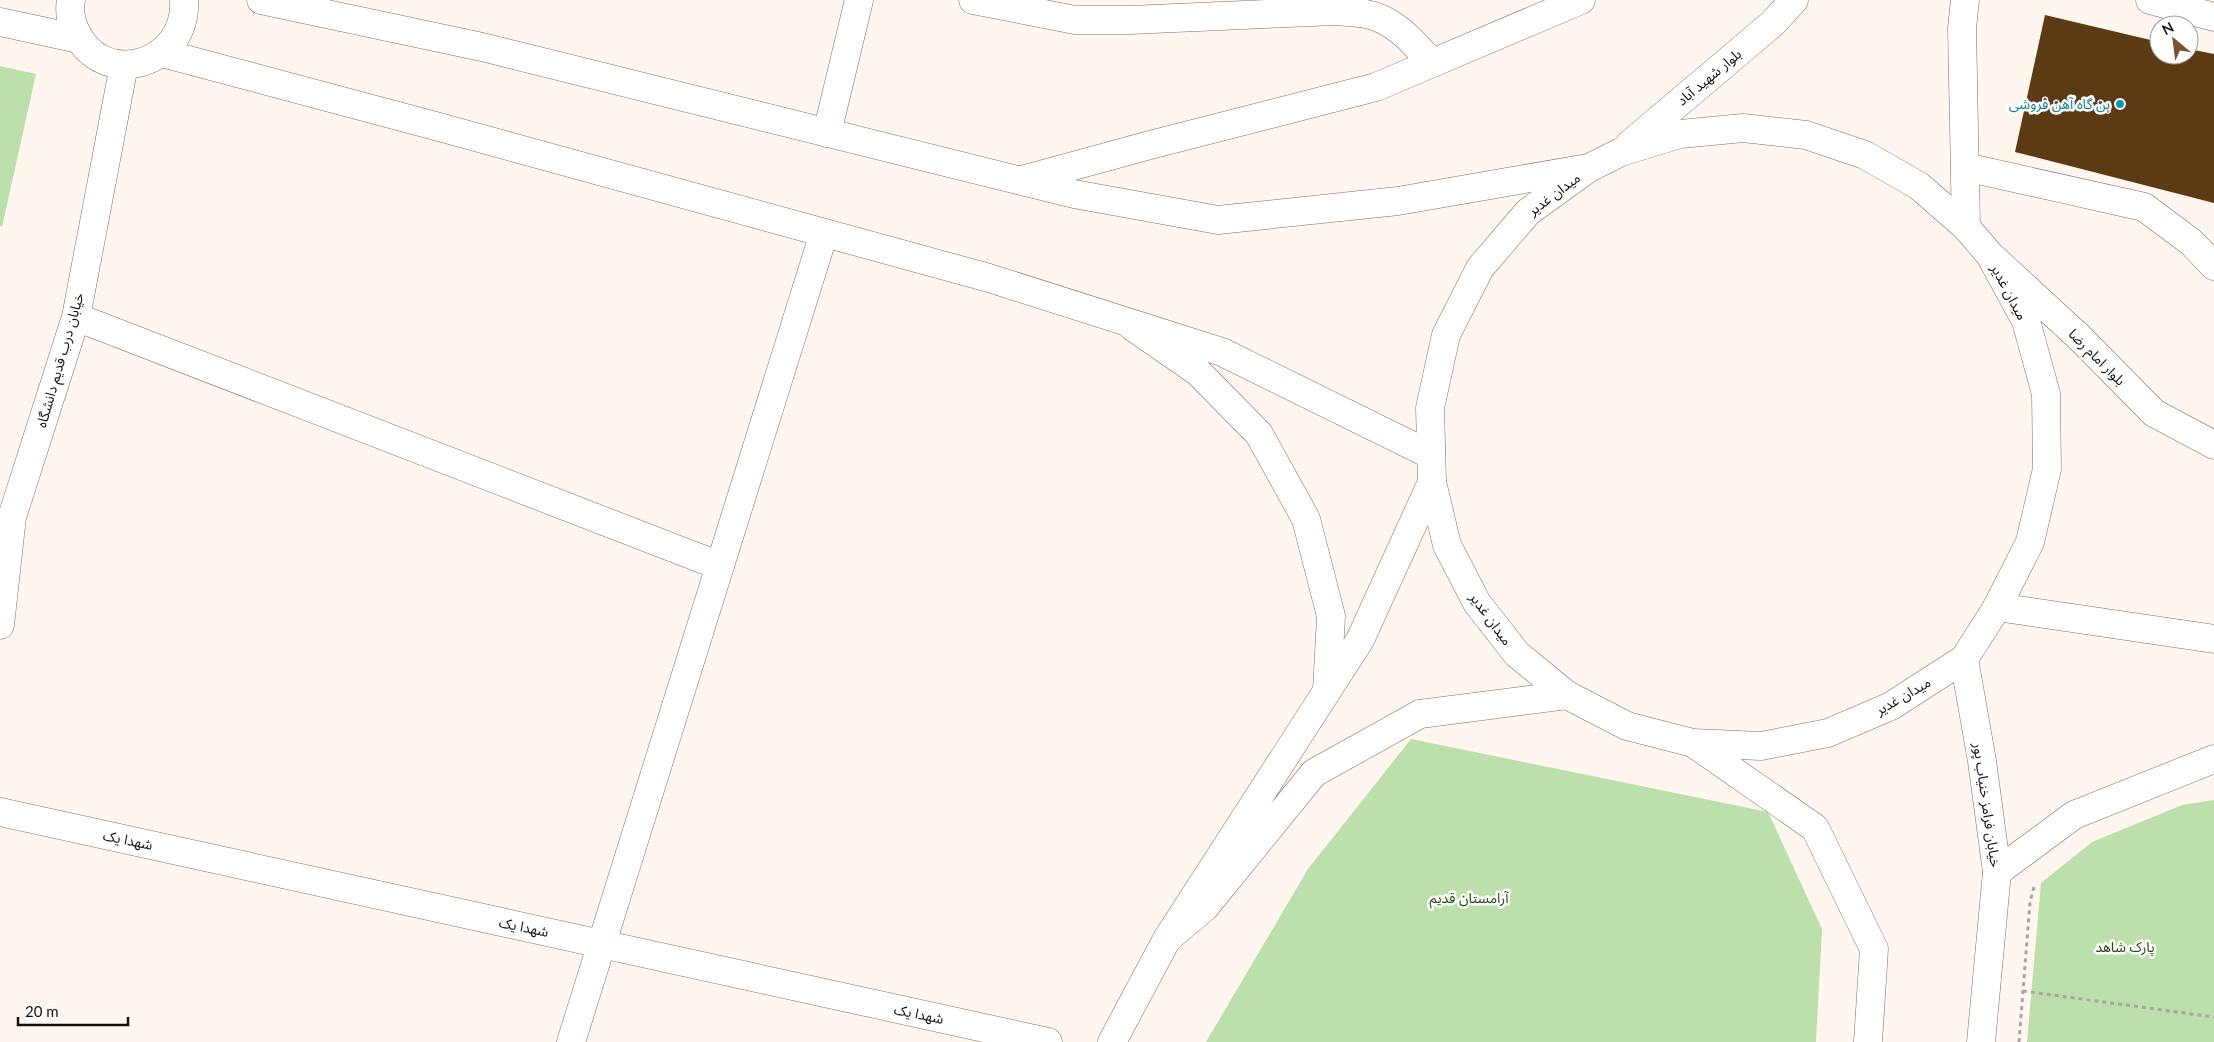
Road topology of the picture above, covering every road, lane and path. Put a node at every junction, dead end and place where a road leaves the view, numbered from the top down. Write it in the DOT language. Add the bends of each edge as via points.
graph roads {
  1 [pos="71,0"];
  2 [pos="184,0"];
  3 [pos="261,0"];
  4 [pos="859,0"];
  5 [pos="973,0"];
  6 [pos="1581,0"];
  7 [pos="1794,0"];
  8 [pos="1965,0"];
  9 [pos="2150,0"];
  10 [pos="2214,17"];
  11 [pos="0,22"];
  12 [pos="79,39"];
  13 [pos="162,54"];
  14 [pos="1432,63"];
  15 [pos="124,65"];
  16 [pos="827,133"];
  17 [pos="1621,152"];
  18 [pos="1965,167"];
  19 [pos="1588,168"];
  20 [pos="1020,181"];
  21 [pos="1966,227"];
  22 [pos="824,233"];
  23 [pos="1990,255"];
  24 [pos="2214,266"];
  25 [pos="76,317"];
  26 [pos="1126,322"];
  27 [pos="2214,444"];
  28 [pos="1431,455"];
  29 [pos="1432,482"];
  30 [pos="6,516"];
  31 [pos="720,566"];
  32 [pos="1997,607"];
  33 [pos="0,625"];
  34 [pos="2214,640"];
  35 [pos="1964,659"];
  36 [pos="1327,691"];
  37 [pos="1567,695"];
  38 [pos="1693,743"];
  39 [pos="2214,759"];
  40 [pos="0,812"];
  41 [pos="1997,872"];
  42 [pos="2034,884"];
  43 [pos="1167,939"];
  44 [pos="602,944"];
  45 [pos="2023,991"];
  46 [pos="2214,1017"];
  47 [pos="571,1042"];
  48 [pos="1048,1042"];
  49 [pos="1112,1042"];
  50 [pos="1868,1042"];
  51 [pos="1981,1042"];
  52 [pos="2019,1042"];
  1 -- 12 [label="street" via="72,23"];
  2 -- 13 [label="street" via="183,21 175,39"];
  3 -- 16 [label="street" via="482,47"];
  4 -- 16 [label="street"];
  5 -- 14 [label="street" via="1075,20 1334,11 1367,14 1389,23 1407,36"];
  6 -- 14 [label="street"];
  7 -- 17 [label="street, بلوار شهید آباد" via="1773,23"];
  8 -- 18 [label="street" via="1962,28"];
  9 -- 10 [label="street"];
  11 -- 12 [label="street"];
  12 -- 15 [label="street" via="92,53 107,62"];
  13 -- 15 [label="street" via="144,63"];
  13 -- 22 [label="street"];
  14 -- 20 [label="street" via="1376,87 1150,144"];
  15 -- 25 [label="street, خیابان درب قدیم دانشگاه"];
  16 -- 20 [label="street"];
  17 -- 19 [label="street, میدان غدیر"];
  17 -- 21 [label="street, میدان غدیر" via="1680,134 1743,128 1806,136 1865,155 1904,177"];
  18 -- 21 [label="street"];
  18 -- 24 [label="street" via="2144,207 2191,242"];
  19 -- 20 [label="street" via="1398,200 1218,220"];
  19 -- 28 [label="street, میدان غدیر" via="1528,212 1480,268 1446,335 1430,408"];
  21 -- 23 [label="street, میدان غدیر"];
  22 -- 26 [label="street" via="989,278"];
  22 -- 31 [label="street"];
  23 -- 27 [label="street, بلوار امام رضا" via="2080,338 2154,413"];
  23 -- 32 [label="street, میدان غدیر" via="2026,321 2046,394 2047,469 2030,542"];
  25 -- 30 [label="street, خیابان درب قدیم دانشگاه"];
  25 -- 31 [label="street"];
  26 -- 28 [label="street" via="1222,352"];
  26 -- 36 [label="street" via="1198,372 1259,434 1306,519 1331,616"];
  28 -- 29 [label="street, میدان غدیر"];
  29 -- 36 [label="street" via="1360,640"];
  29 -- 37 [label="street, میدان غدیر" via="1448,545 1477,603 1517,654"];
  30 -- 33 [label="street, خیابان درب قدیم دانشگاه"];
  31 -- 44 [label="street"];
  32 -- 34 [label="street"];
  32 -- 35 [label="street, میدان غدیر"];
  35 -- 38 [label="street, میدان غدیر" via="1891,706 1828,733 1761,746"];
  35 -- 41 [label="street, خیابان فرامز خنیاب پور"];
  36 -- 43 [label="street"];
  37 -- 38 [label="street, میدان غدیر" via="1627,726"];
  37 -- 43 [label="street" via="1420,714 1314,773 1205,907"];
  38 -- 50 [label="street" via="1815,828 1874,949"];
  39 -- 41 [label="street" via="2074,815"];
  40 -- 44 [label="street, شهدا یک"];
  41 -- 51 [label="street, خیابان فرامز خنیاب پور"];
  42 -- 45 [label="path"];
  43 -- 49 [label="street"];
  44 -- 47 [label="street"];
  44 -- 48 [label="street, شهدا یک"];
  45 -- 46 [label="path"];
  45 -- 52 [label="path"];
}
